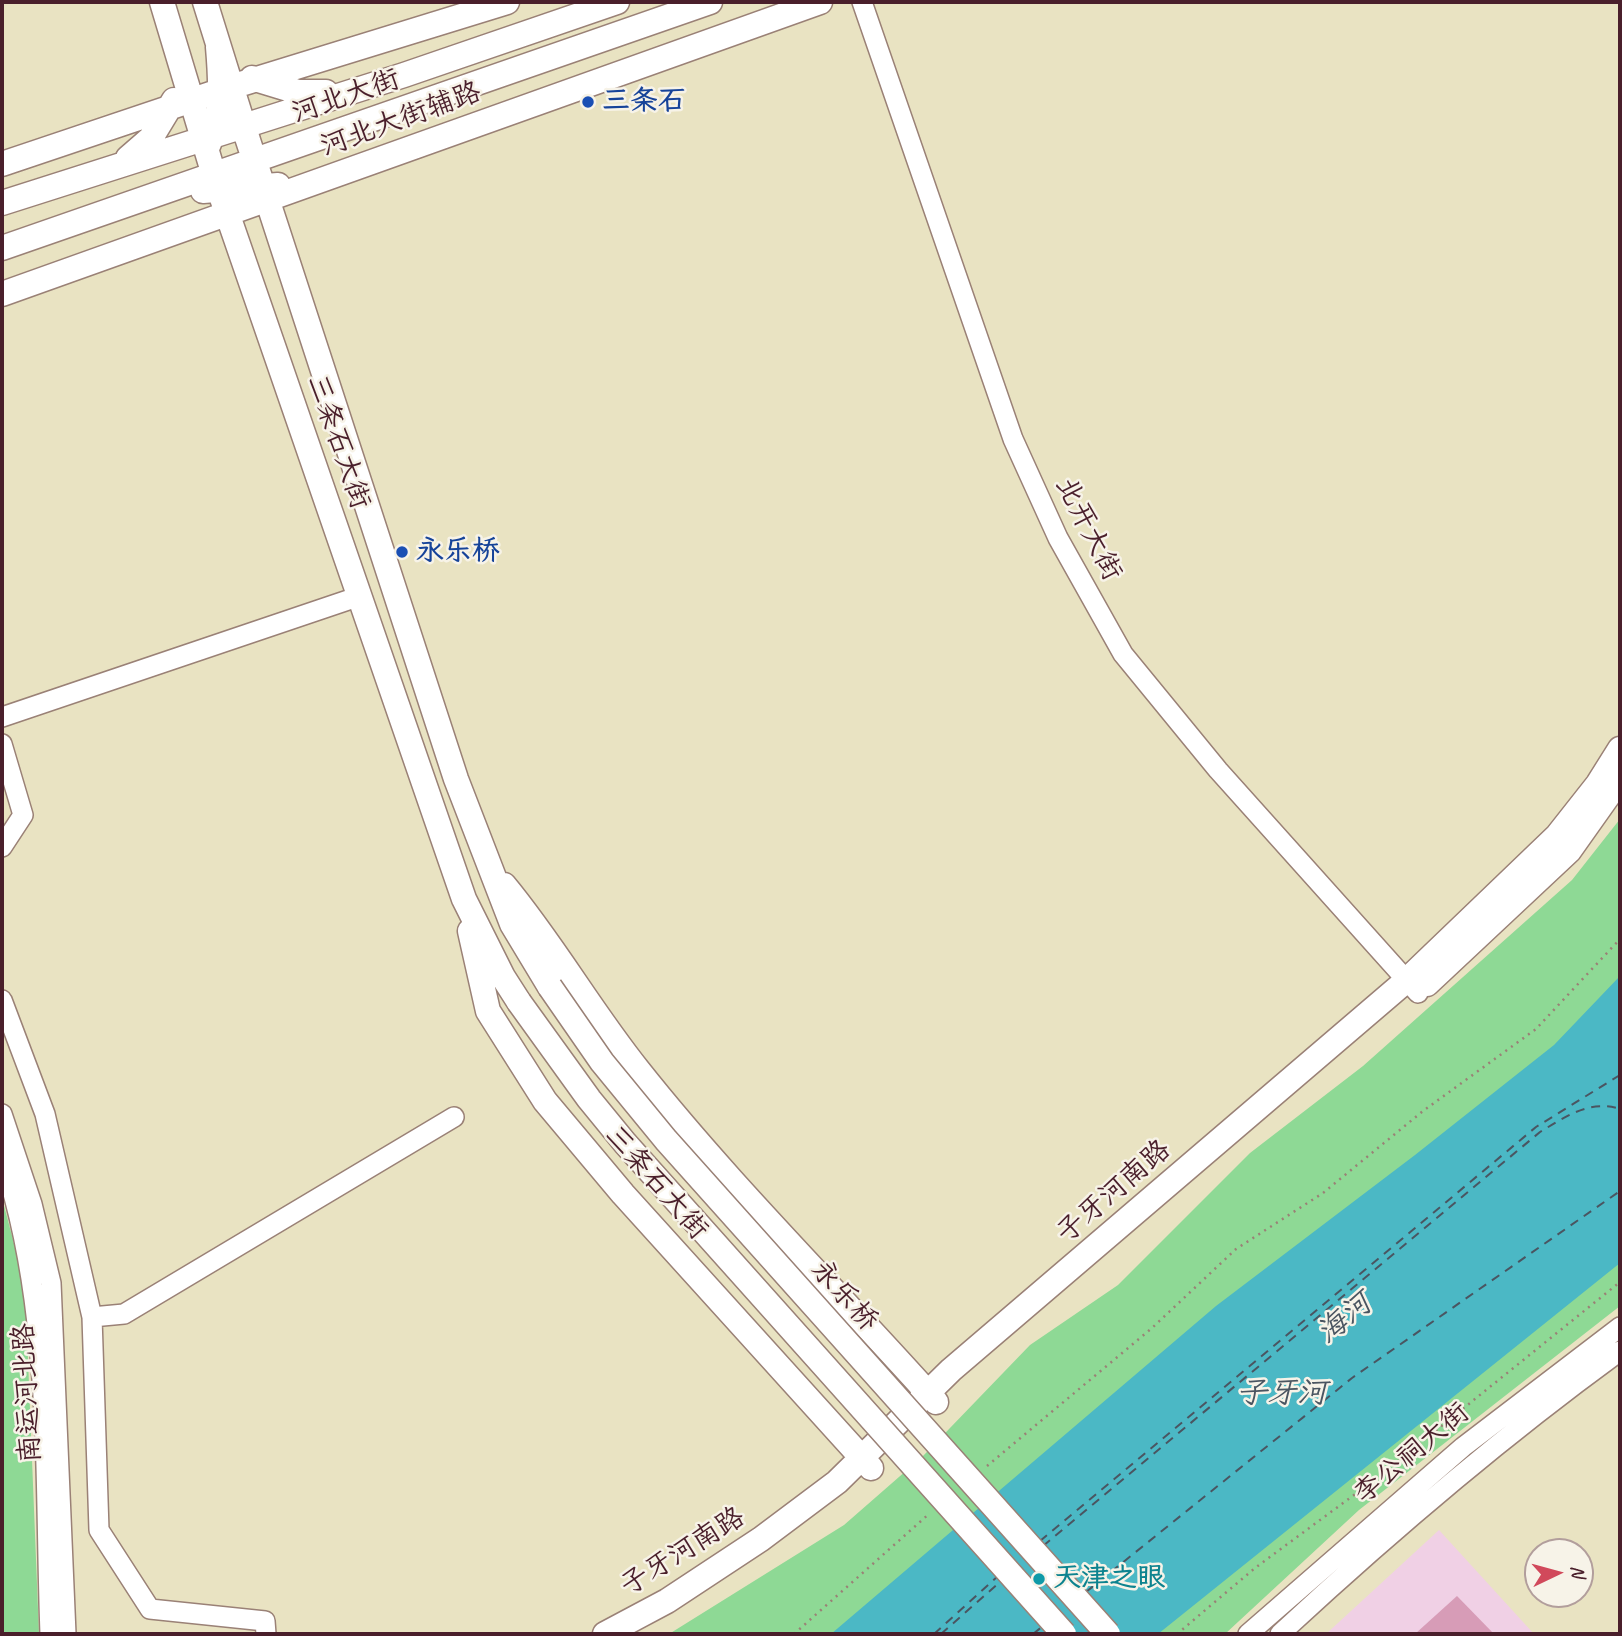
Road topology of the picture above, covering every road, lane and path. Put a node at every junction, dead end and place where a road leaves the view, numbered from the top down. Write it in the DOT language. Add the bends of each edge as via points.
graph roads {
  1 [pos="162,2"];
  2 [pos="205,2"];
  3 [pos="507,2"];
  4 [pos="617,2"];
  5 [pos="710,2"];
  6 [pos="820,2"];
  7 [pos="862,2"];
  8 [pos="218,47"];
  9 [pos="255,80"];
  10 [pos="226,88"];
  11 [pos="358,89"];
  12 [pos="181,103"];
  13 [pos="243,125"];
  14 [pos="2,164"];
  15 [pos="118,165"];
  16 [pos="230,170"];
  17 [pos="2,203"];
  18 [pos="133,203"];
  19 [pos="228,214"];
  20 [pos="2,248"];
  21 [pos="2,295"];
  22 [pos="360,596"];
  23 [pos="2,717"];
  24 [pos="2,744"];
  25 [pos="1620,749"];
  26 [pos="1620,779"];
  27 [pos="2,847"];
  28 [pos="491,870"];
  29 [pos="464,899"];
  30 [pos="1620,939"];
  31 [pos="1412,986"];
  32 [pos="550,987"];
  33 [pos="2,1000"];
  34 [pos="2,1114"];
  35 [pos="454,1117"];
  36 [pos="2,1157"];
  37 [pos="1620,1282"];
  38 [pos="92,1317"];
  39 [pos="1620,1327"];
  40 [pos="1620,1351"];
  41 [pos="932,1398"];
  42 [pos="867,1463"];
  43 [pos="979,1473"];
  44 [pos="937,1507"];
  45 [pos="50,1634"];
  46 [pos="66,1634"];
  47 [pos="266,1634"];
  48 [pos="606,1634"];
  49 [pos="640,1634"];
  50 [pos="794,1634"];
  51 [pos="1064,1634"];
  52 [pos="1108,1634"];
  53 [pos="1177,1634"];
  54 [pos="1248,1634"];
  55 [pos="1280,1634"];
  1 -- 12 [label="main road, 三条石大街" via="180,61"];
  2 -- 8 [label="main road, 三条石大街"];
  3 -- 9 [label="main road"];
  4 -- 11 [label="main road, 河北大街"];
  5 -- 16 [label="main road, 河北大街"];
  6 -- 16 [label="main road, 河北大街辅路" via="325,178"];
  7 -- 31 [label="street, 北开大街" via="1013,439 1058,538 1123,654 1218,771"];
  8 -- 9 [label="main road"];
  8 -- 10 [label="main road, 三条石大街"];
  9 -- 10 [label="main road"];
  9 -- 11 [label="main road" via="298,92"];
  10 -- 12 [label="main road"];
  10 -- 13 [label="main road, 三条石大街"];
  10 -- 16 [label="main road"];
  11 -- 13 [label="main road, 河北大街"];
  12 -- 14 [label="main road"];
  12 -- 15 [label="main road" via="151,138"];
  12 -- 16 [label="main road, 三条石大街"];
  13 -- 16 [label="main road, 河北大街"];
  13 -- 16 [label="main road, 三条石大街"];
  15 -- 16 [label="main road, 河北大街"];
  15 -- 17 [label="main road, 河北大街"];
  16 -- 18 [label="main road"];
  16 -- 18 [label="main road"];
  16 -- 19 [label="main road, 三条石大街"];
  16 -- 19 [label="main road"];
  16 -- 28 [label="main road, 三条石大街" via="279,234 399,609"];
  18 -- 20 [label="main road"];
  19 -- 21 [label="main road"];
  19 -- 22 [label="main road, 三条石大街"];
  22 -- 23 [label="street"];
  22 -- 29 [label="main road, 三条石大街"];
  24 -- 27 [label="street" via="23,816"];
  25 -- 31 [label="main road, 子牙河南路" via="1557,836"];
  26 -- 31 [label="main road, 子牙河南路" via="1569,851"];
  28 -- 32 [label="main road, 三条石大街" via="512,924"];
  28 -- 41 [label="main road, 三条石大街" via="537,924 637,1069 717,1164"];
  29 -- 42 [label="main road, 三条石大街" via="488,1011 545,1101 623,1194"];
  29 -- 51 [label="main road, 三条石大街, bridge" via="503,977 589,1099"];
  30 -- 43 [label="path" via="1536,1029 1423,1111 1323,1193 1236,1249 1152,1328"];
  31 -- 41 [label="main road, 子牙河南路" via="971,1376"];
  32 -- 52 [label="main road, 永乐桥, bridge" via="602,1062 666,1140"];
  33 -- 38 [label="street" via="45,1114"];
  34 -- 46 [label="street, 南运河北路" via="32,1204 51,1283"];
  35 -- 38 [label="street" via="124,1314"];
  36 -- 45 [label="street, 南运河北路" via="38,1315"];
  37 -- 53 [label="path"];
  38 -- 47 [label="street" via="99,1530 150,1609 265,1621"];
  39 -- 54 [label="street, 李公祠大街" via="1433,1471"];
  40 -- 55 [label="street, 李公祠大街" via="1417,1509"];
  41 -- 42 [label="main road, 子牙河南路"];
  42 -- 48 [label="main road, 子牙河南路" via="667,1601"];
  42 -- 49 [label="main road, 子牙河南路" via="849,1491 765,1556"];
  44 -- 50 [label="path"];
}
